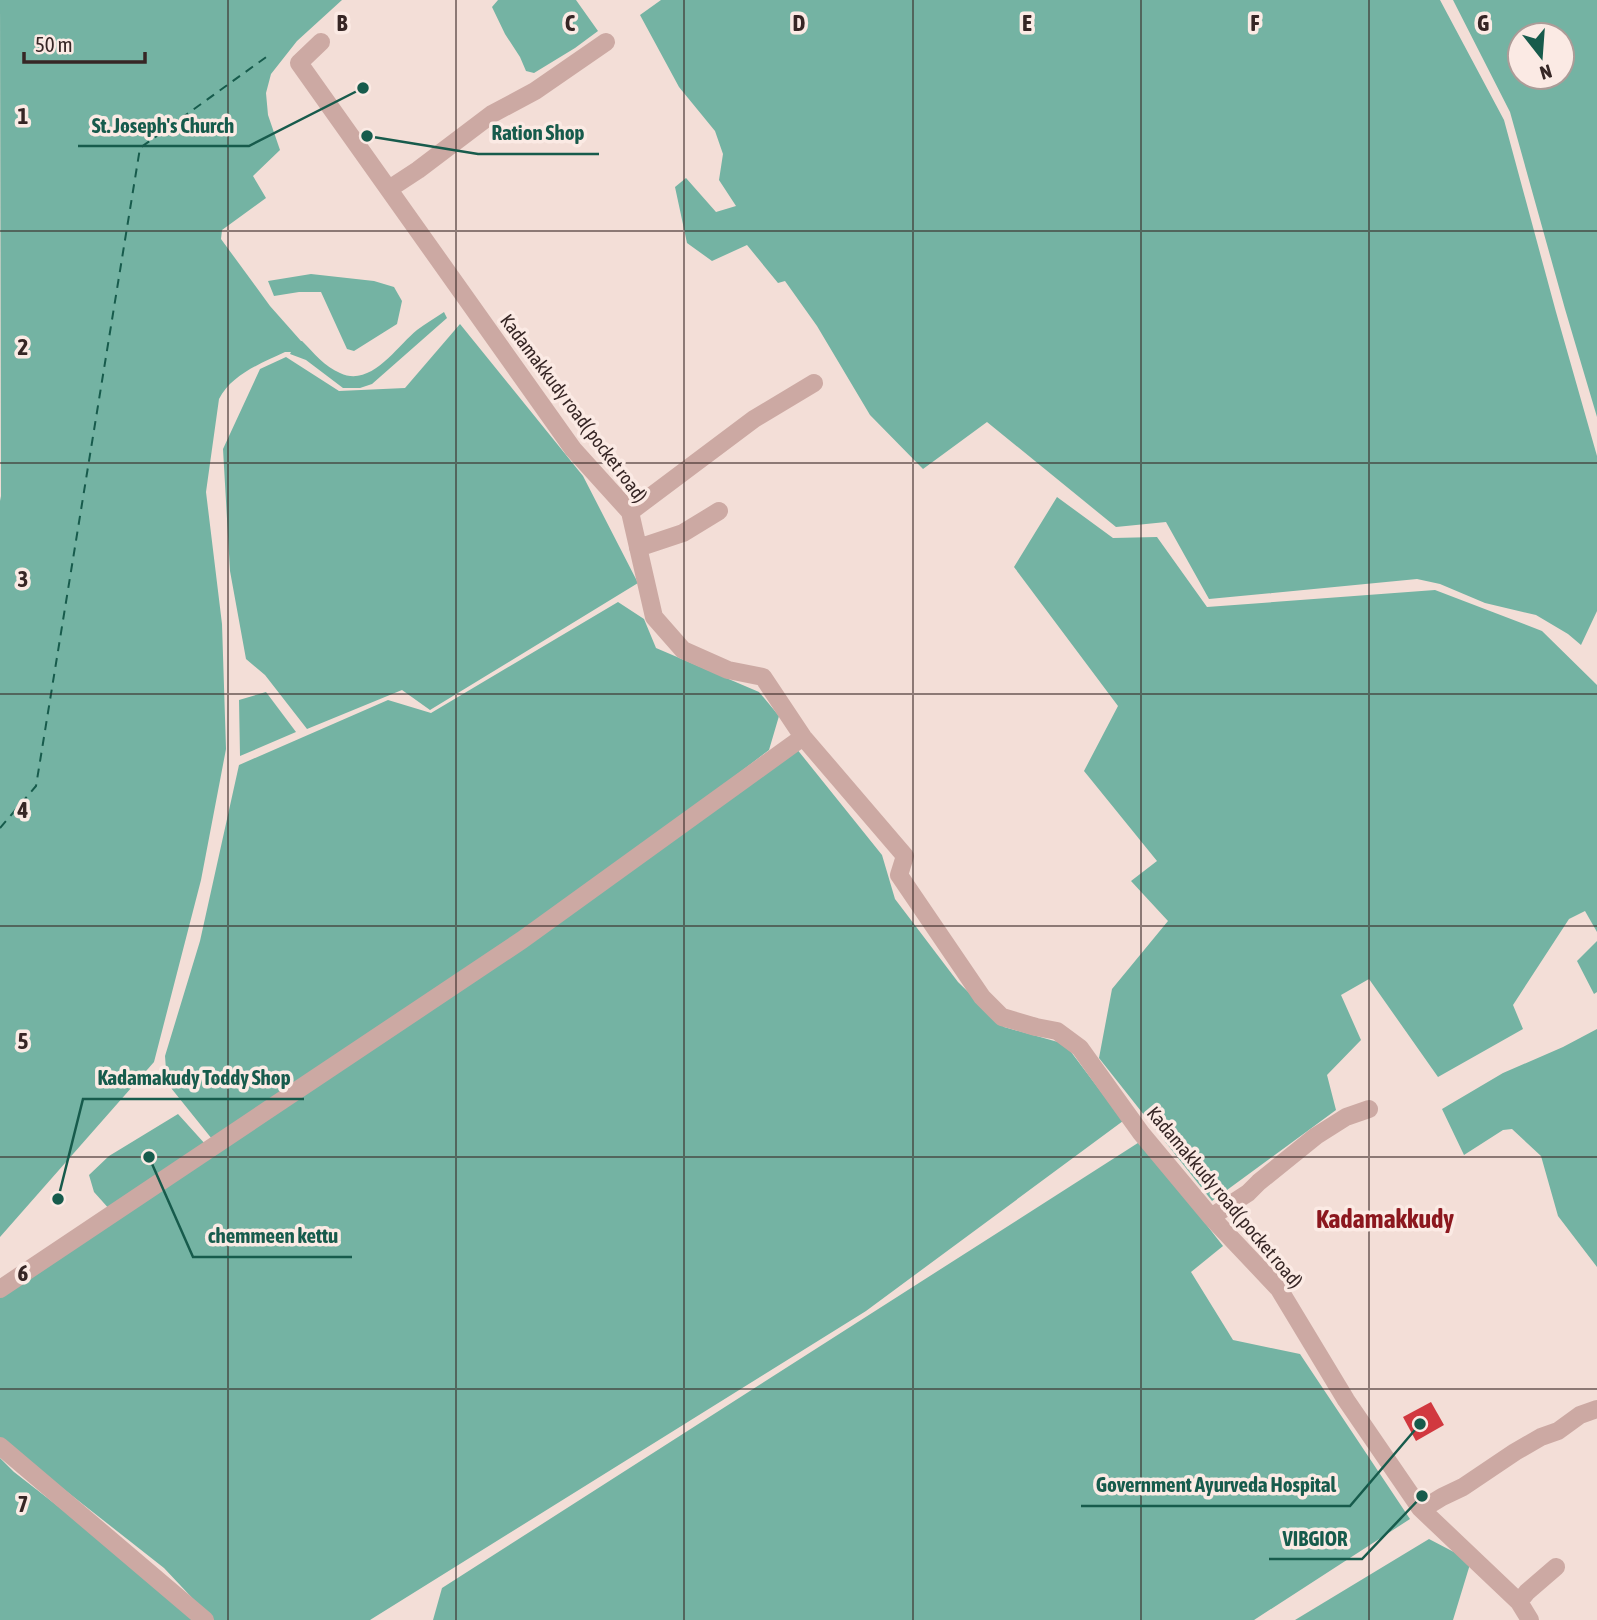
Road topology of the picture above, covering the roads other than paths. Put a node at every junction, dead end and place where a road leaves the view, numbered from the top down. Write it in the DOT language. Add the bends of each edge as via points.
graph roads {
  1 [pos="321,42"];
  2 [pos="606,42"];
  3 [pos="389,189"];
  4 [pos="814,383"];
  5 [pos="753,408"];
  6 [pos="627,508"];
  7 [pos="719,511"];
  8 [pos="638,548"];
  9 [pos="803,737"];
  10 [pos="1369,1109"];
  11 [pos="1211,1217"];
  12 [pos="0,1289"];
  13 [pos="1597,1409"];
  14 [pos="0,1446"];
  15 [pos="1419,1508"];
  16 [pos="1556,1567"];
  17 [pos="1519,1602"];
  18 [pos="205,1620"];
  19 [pos="1530,1620"];
  1 -- 3 [label="street, Kadamakkudy road( pocket road)" via="299,63"];
  2 -- 3 [label="street" via="535,91 492,114"];
  3 -- 6 [label="street, Kadamakkudy road( pocket road)" via="573,449"];
  4 -- 6 [label="street"];
  5 -- 6 [label="street"];
  6 -- 8 [label="street, Kadamakkudy road( pocket road)"];
  7 -- 8 [label="street" via="683,533"];
  8 -- 9 [label="street, Kadamakkudy road( pocket road)" via="654,617 683,650 728,670 763,677"];
  9 -- 11 [label="street, Kadamakkudy road( pocket road)" via="905,856 899,875 982,997 1002,1017 1057,1031 1080,1048 1141,1133"];
  9 -- 12 [label="street" via="522,940"];
  10 -- 11 [label="street" via="1316,1136 1248,1193"];
  11 -- 15 [label="street, Kadamakkudy road( pocket road)" via="1279,1289"];
  13 -- 15 [label="street"];
  14 -- 18 [label="street"];
  15 -- 17 [label="street, Kadamakkudy road( pocket road)"];
  16 -- 17 [label="street"];
  17 -- 19 [label="street, Kadamakkudy road( pocket road)"];
}
